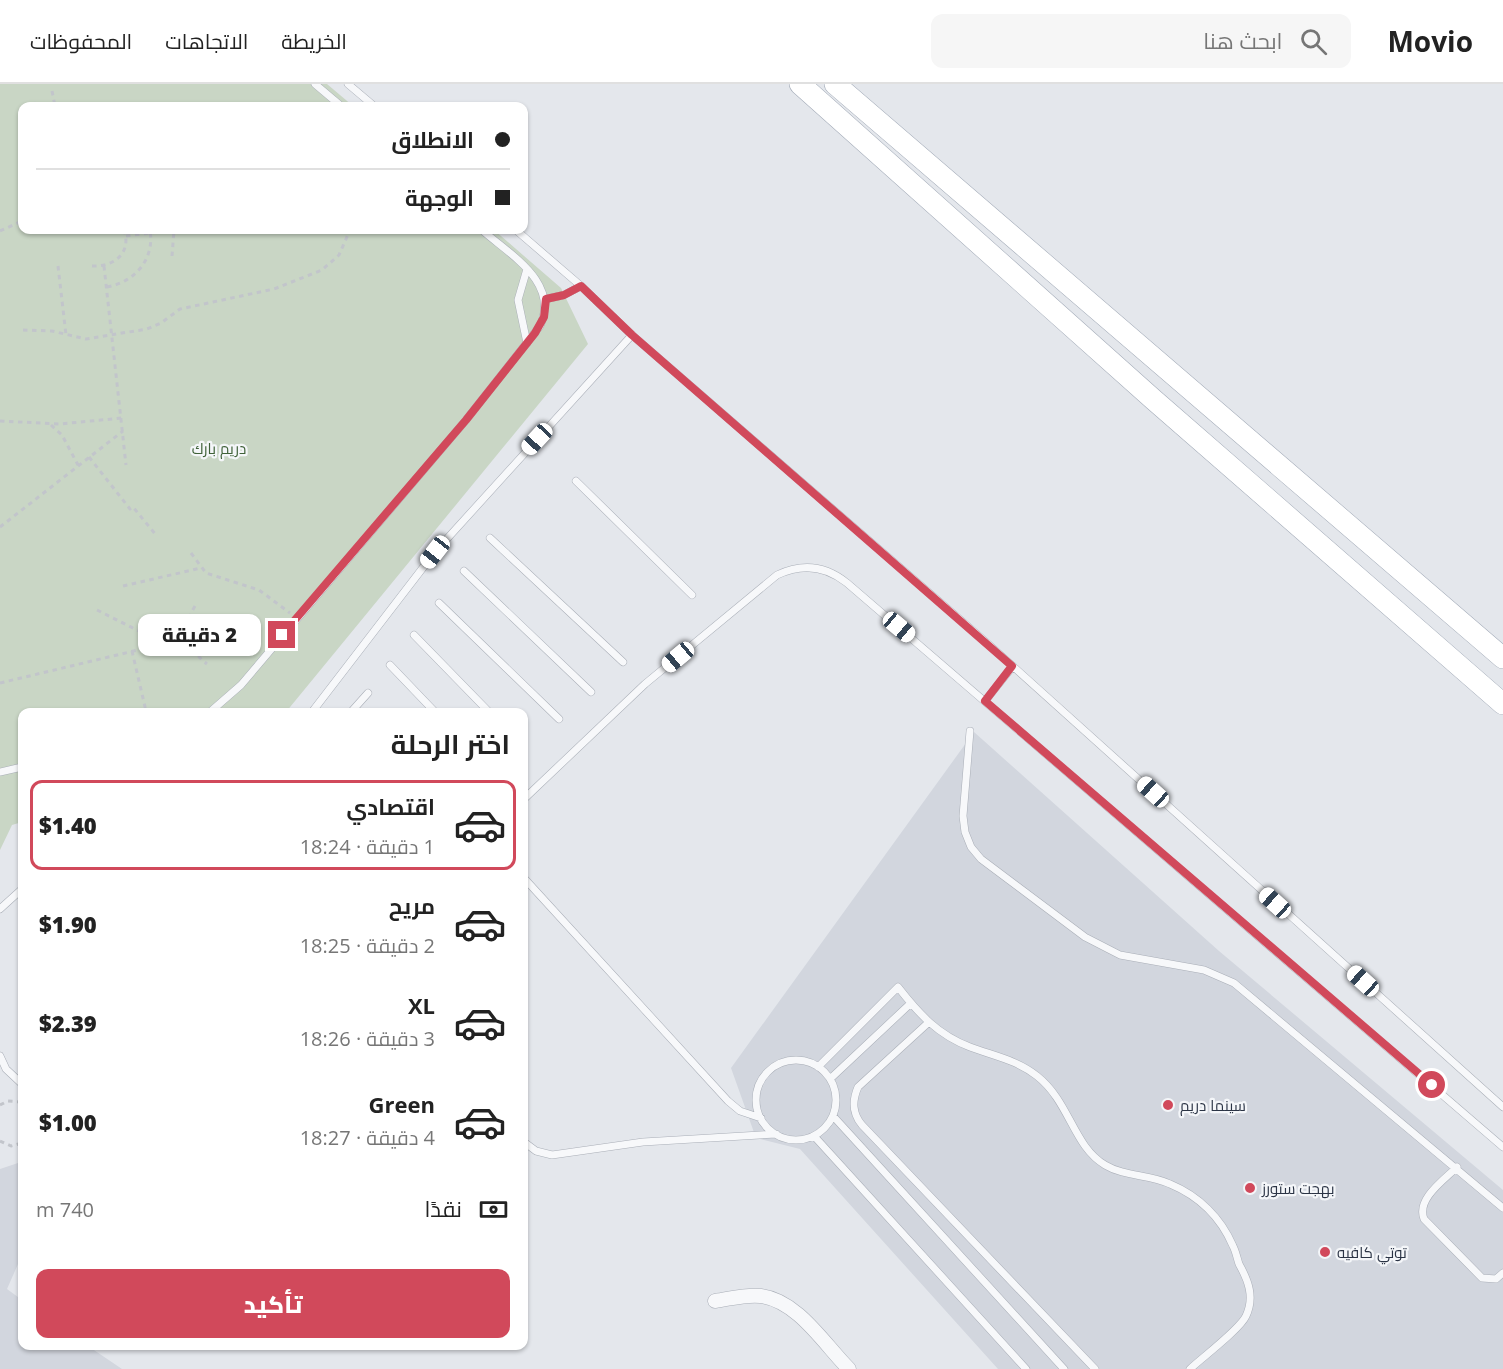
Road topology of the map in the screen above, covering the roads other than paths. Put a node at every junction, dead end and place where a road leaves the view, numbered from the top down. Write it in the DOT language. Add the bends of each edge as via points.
graph roads {
  1 [pos="315,84"];
  2 [pos="348,84"];
  3 [pos="800,84"];
  4 [pos="835,84"];
  5 [pos="336,102"];
  6 [pos="369,102"];
  7 [pos="487,234"];
  8 [pos="521,234"];
  9 [pos="527,269"];
  10 [pos="581,286"];
  11 [pos="546,299"];
  12 [pos="632,335"];
  13 [pos="526,343"];
  14 [pos="576,481"];
  15 [pos="490,538"];
  16 [pos="464,571"];
  17 [pos="692,595"];
  18 [pos="439,603"];
  19 [pos="414,635"];
  20 [pos="1503,658"];
  21 [pos="623,662"];
  22 [pos="390,665"];
  23 [pos="1012,666"];
  24 [pos="591,692"];
  25 [pos="368,693"];
  26 [pos="985,701"];
  27 [pos="1503,704"];
  28 [pos="215,708"];
  29 [pos="316,708"];
  30 [pos="355,708"];
  31 [pos="431,708"];
  32 [pos="485,708"];
  33 [pos="559,719"];
  34 [pos="970,731"];
  35 [pos="18,768"];
  36 [pos="0,772"];
  37 [pos="528,795"];
  38 [pos="528,882"];
  39 [pos="18,893"];
  40 [pos="0,909"];
  41 [pos="910,1003"];
  42 [pos="928,1023"];
  43 [pos="0,1056"];
  44 [pos="818,1067"];
  45 [pos="830,1079"];
  46 [pos="18,1080"];
  47 [pos="1503,1107"];
  48 [pos="833,1116"];
  49 [pos="761,1118"];
  50 [pos="776,1134"];
  51 [pos="814,1136"];
  52 [pos="528,1145"];
  53 [pos="1503,1147"];
  54 [pos="1456,1167"];
  55 [pos="1503,1208"];
  56 [pos="1503,1274"];
  57 [pos="715,1301"];
  58 [pos="849,1369"];
  59 [pos="1026,1369"];
  60 [pos="1064,1369"];
  61 [pos="1095,1369"];
  62 [pos="1190,1369"];
  1 -- 5 [label="lane"];
  2 -- 6 [label="lane"];
  3 -- 27 [label="main road"];
  4 -- 20 [label="main road"];
  7 -- 9 [label="lane"];
  8 -- 10 [label="lane"];
  9 -- 11 [label="lane" via="539,282"];
  9 -- 13 [label="lane" via="518,300"];
  10 -- 11 [label="lane"];
  10 -- 12 [label="lane"];
  11 -- 13 [label="lane" via="544,317"];
  12 -- 23 [label="lane"];
  12 -- 29 [label="lane" via="435,552"];
  13 -- 28 [label="lane" via="466,420 241,686"];
  14 -- 17 [label="lane"];
  15 -- 21 [label="lane"];
  16 -- 24 [label="lane"];
  18 -- 33 [label="lane"];
  19 -- 32 [label="lane"];
  22 -- 31 [label="lane"];
  23 -- 26 [label="lane"];
  23 -- 47 [label="lane"];
  25 -- 30 [label="lane"];
  26 -- 37 [label="lane" via="839,576 819,568 798,567 777,575 645,684"];
  26 -- 53 [label="lane"];
  34 -- 54 [label="lane" via="963,824 967,839 981,859 1108,950 1225,977"];
  35 -- 36 [label="lane"];
  38 -- 49 [label="lane" via="728,1101 740,1111"];
  39 -- 40 [label="lane"];
  41 -- 42 [label="lane"];
  41 -- 44 [label="lane" via="898,987"];
  41 -- 45 [label="lane"];
  42 -- 61 [label="lane" via="858,1087 853,1101 855,1114"];
  42 -- 62 [label="lane" via="958,1042 1011,1060 1036,1075 1063,1104 1085,1148 1104,1165 1169,1183 1196,1198 1227,1232 1248,1278 1249,1307 1246,1317"];
  43 -- 46 [label="lane"];
  44 -- 45 [label="lane"];
  44 -- 49 [label="lane" via="796,1060 774,1066 760,1084 757,1107"];
  45 -- 48 [label="lane" via="835,1091"];
  48 -- 51 [label="lane"];
  48 -- 60 [label="lane"];
  49 -- 50 [label="lane"];
  50 -- 51 [label="lane" via="801,1140"];
  50 -- 52 [label="lane" via="643,1142 552,1155"];
  51 -- 59 [label="lane"];
  54 -- 55 [label="lane"];
  54 -- 56 [label="lane" via="1425,1199 1424,1220 1482,1278 1491,1280"];
  57 -- 58 [label="street" via="752,1296 780,1302 796,1312"];
}
